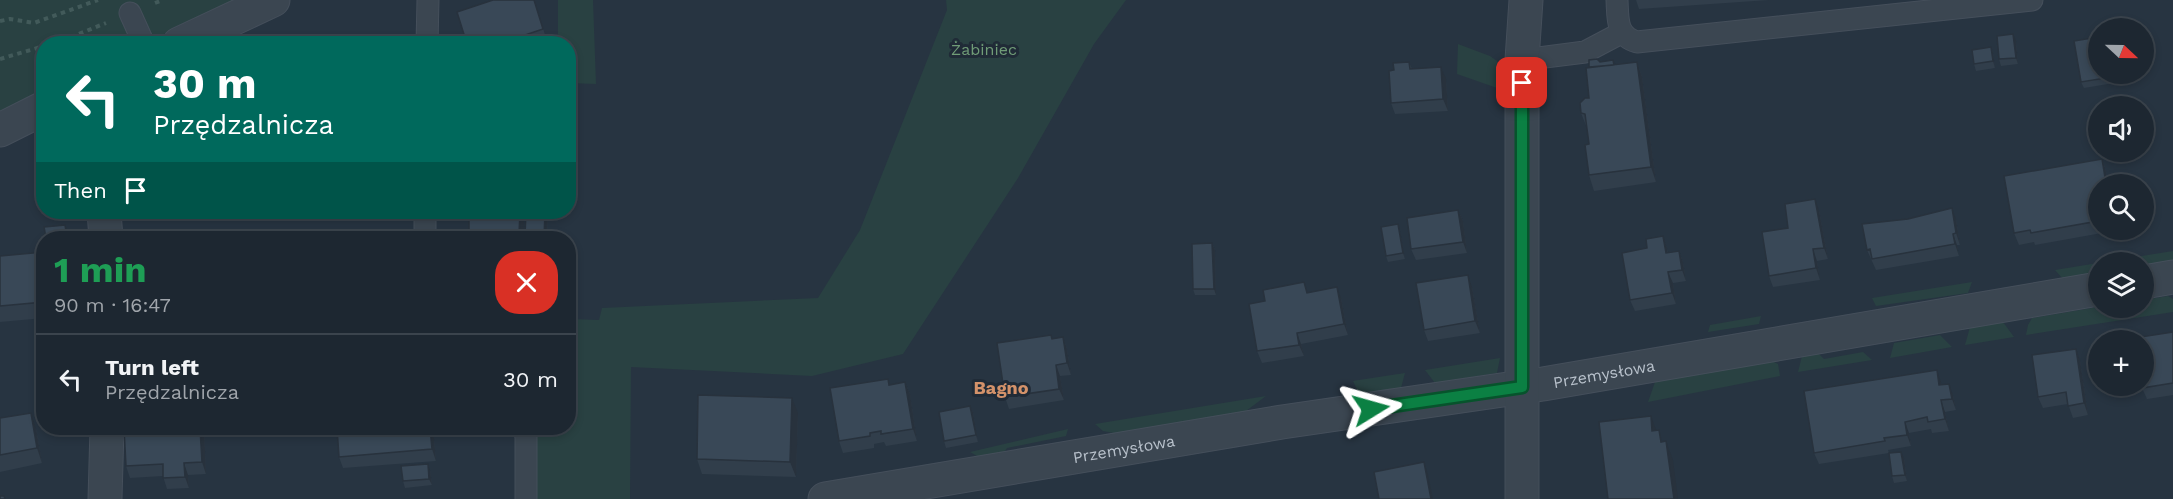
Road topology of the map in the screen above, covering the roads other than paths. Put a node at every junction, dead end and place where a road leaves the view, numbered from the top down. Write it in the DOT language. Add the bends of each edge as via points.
graph roads {
  1 [pos="273,0"];
  2 [pos="428,0"];
  3 [pos="1526,0"];
  4 [pos="1617,0"];
  5 [pos="2032,0"];
  6 [pos="130,14"];
  7 [pos="1621,33"];
  8 [pos="140,36"];
  9 [pos="196,36"];
  10 [pos="427,36"];
  11 [pos="1522,60"];
  12 [pos="36,112"];
  13 [pos="0,130"];
  14 [pos="2173,277"];
  15 [pos="2154,280"];
  16 [pos="2088,291"];
  17 [pos="1522,387"];
  18 [pos="107,435"];
  19 [pos="526,435"];
  20 [pos="105,499"];
  21 [pos="526,499"];
  22 [pos="825,499"];
  23 [pos="1522,499"];
  1 -- 9 [label="street"];
  2 -- 10 [label="lane"];
  3 -- 11 [label="street"];
  4 -- 7 [label="lane"];
  5 -- 7 [label="lane" via="1637,42"];
  6 -- 8 [label="lane"];
  7 -- 11 [label="lane" via="1584,52"];
  11 -- 17 [label="street"];
  12 -- 13 [label="street"];
  14 -- 15 [label="street"];
  16 -- 17 [label="street, Przemysłowa"];
  17 -- 22 [label="street, Przemysłowa" via="1271,424"];
  17 -- 23 [label="street"];
  18 -- 20 [label="street"];
  19 -- 21 [label="lane"];
}
